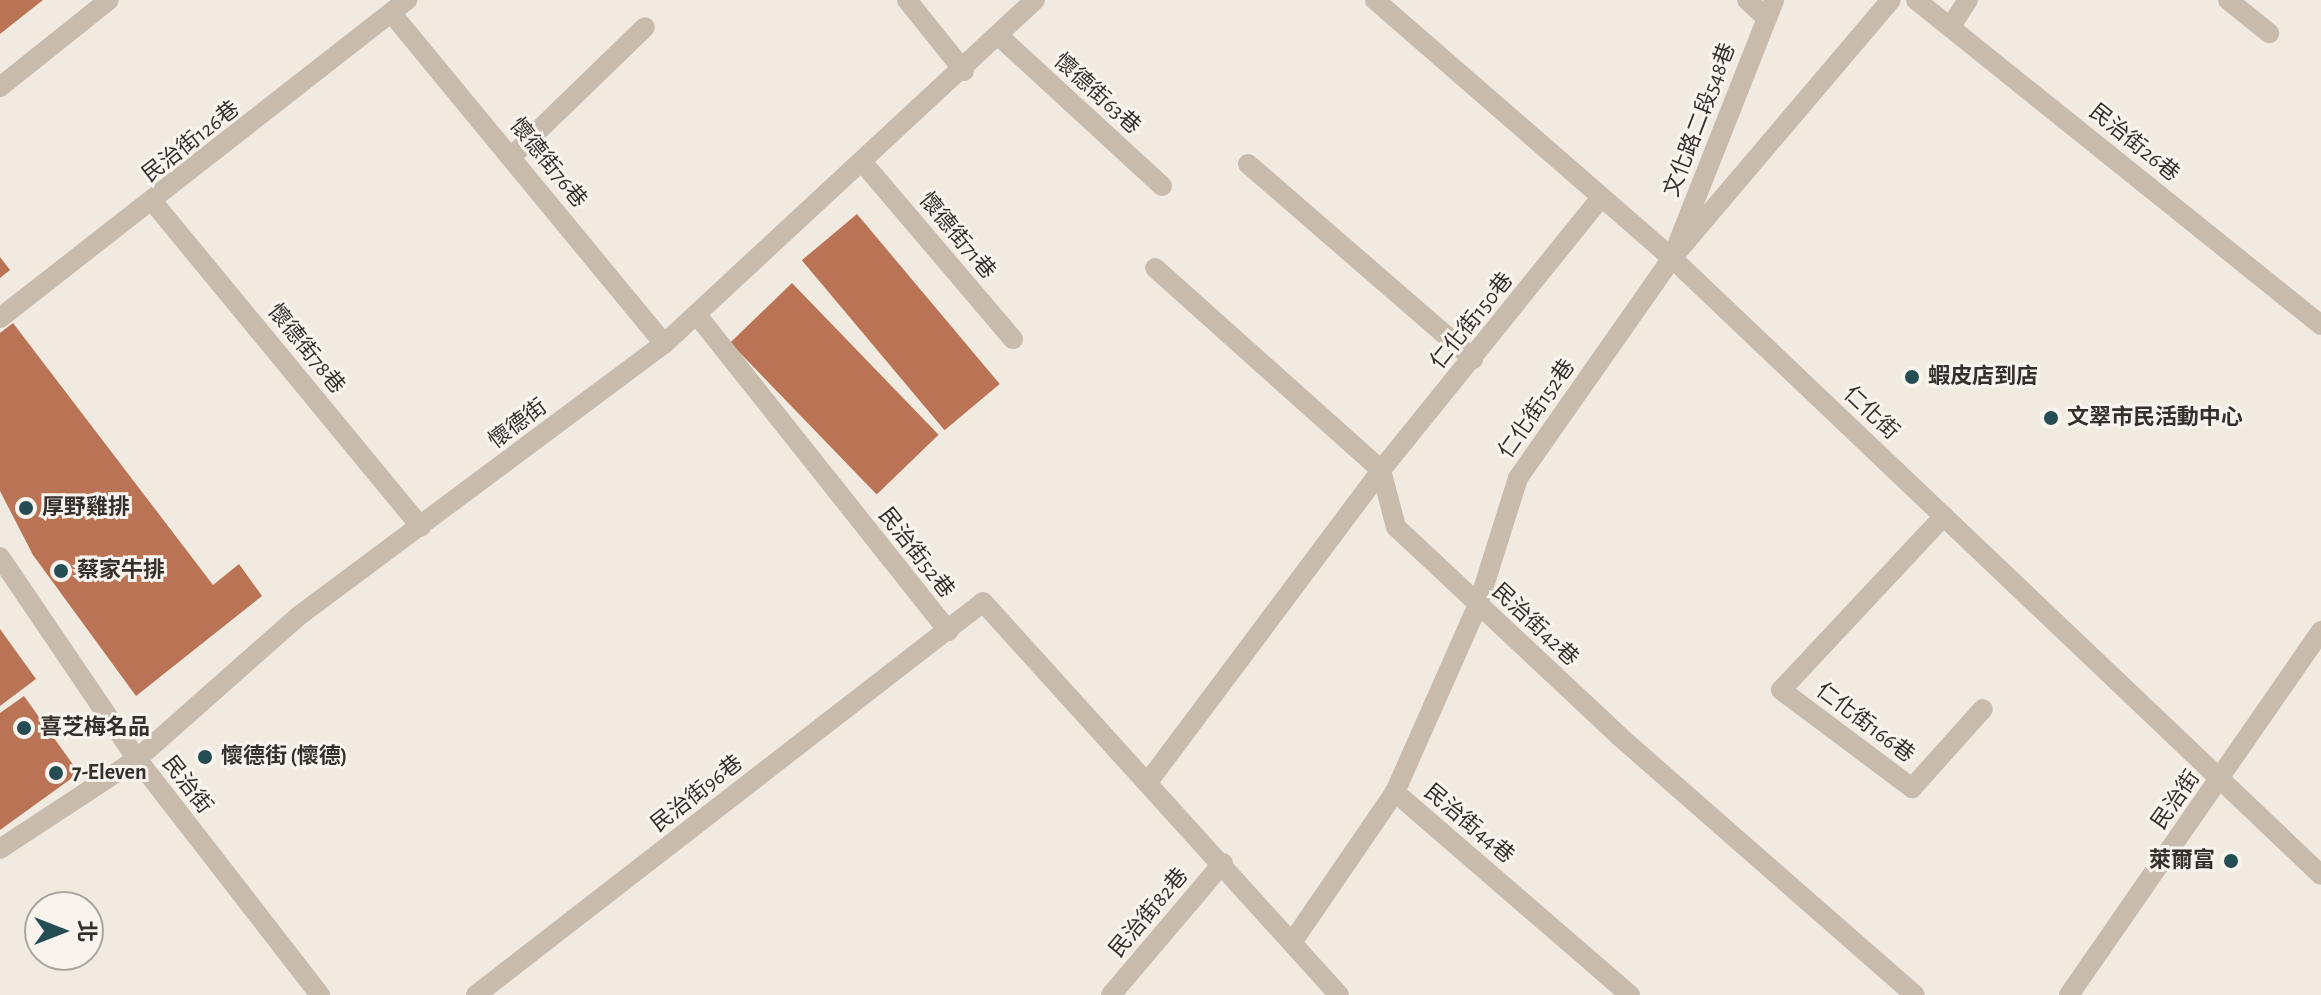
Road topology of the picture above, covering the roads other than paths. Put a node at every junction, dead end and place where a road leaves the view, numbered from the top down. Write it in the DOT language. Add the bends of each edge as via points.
graph roads {
  1 [pos="109,0"];
  2 [pos="907,0"];
  3 [pos="1035,0"];
  4 [pos="1375,0"];
  5 [pos="1747,0"];
  6 [pos="1891,0"];
  7 [pos="1916,0"];
  8 [pos="1968,0"];
  9 [pos="2228,0"];
  10 [pos="400,7"];
  11 [pos="1770,9"];
  12 [pos="1951,26"];
  13 [pos="645,27"];
  14 [pos="2269,33"];
  15 [pos="1000,37"];
  16 [pos="964,71"];
  17 [pos="0,87"];
  18 [pos="512,156"];
  19 [pos="864,164"];
  20 [pos="1248,164"];
  21 [pos="1162,186"];
  22 [pos="1599,200"];
  23 [pos="153,202"];
  24 [pos="1672,258"];
  25 [pos="1155,268"];
  26 [pos="697,315"];
  27 [pos="0,318"];
  28 [pos="2321,325"];
  29 [pos="1013,339"];
  30 [pos="664,344"];
  31 [pos="1473,359"];
  32 [pos="1381,470"];
  33 [pos="1944,516"];
  34 [pos="421,527"];
  35 [pos="0,557"];
  36 [pos="1478,605"];
  37 [pos="948,631"];
  38 [pos="2321,631"];
  39 [pos="1983,709"];
  40 [pos="137,759"];
  41 [pos="2220,780"];
  42 [pos="1148,782"];
  43 [pos="1395,792"];
  44 [pos="0,849"];
  45 [pos="1223,863"];
  46 [pos="2321,875"];
  47 [pos="1293,941"];
  48 [pos="320,995"];
  49 [pos="476,995"];
  50 [pos="1111,995"];
  51 [pos="1339,995"];
  52 [pos="1630,995"];
  53 [pos="1915,995"];
  54 [pos="2069,995"];
  1 -- 17 [label="street"];
  2 -- 16 [label="street"];
  3 -- 15 [label="street, 懷德街"];
  4 -- 22 [label="street, 仁化街"];
  5 -- 11 [label="street"];
  6 -- 24 [label="street"];
  7 -- 12 [label="street, 民治街26巷"];
  8 -- 12 [label="street"];
  9 -- 14 [label="street"];
  10 -- 18 [label="street, 懷德街76巷"];
  10 -- 23 [label="street, 民治街126巷"];
  11 -- 24 [label="street, 文化路二段548巷"];
  12 -- 28 [label="street, 民治街26巷"];
  13 -- 18 [label="street"];
  15 -- 16 [label="street, 懷德街"];
  15 -- 21 [label="street, 懷德街63巷"];
  16 -- 19 [label="street, 懷德街"];
  18 -- 30 [label="street, 懷德街76巷"];
  19 -- 26 [label="street, 懷德街"];
  19 -- 29 [label="street, 懷德街71巷"];
  20 -- 31 [label="street"];
  22 -- 24 [label="street, 仁化街"];
  22 -- 31 [label="street, 仁化街150巷"];
  23 -- 27 [label="street, 民治街126巷"];
  23 -- 34 [label="street, 懷德街78巷"];
  24 -- 33 [label="street, 仁化街"];
  24 -- 36 [label="street, 仁化街152巷" via="1518,478"];
  25 -- 32 [label="street"];
  26 -- 30 [label="street, 懷德街"];
  26 -- 37 [label="street, 民治街52巷"];
  30 -- 34 [label="street, 懷德街"];
  31 -- 32 [label="street, 仁化街150巷"];
  32 -- 36 [label="street, 民治街42巷" via="1396,527"];
  32 -- 42 [label="street"];
  33 -- 39 [label="street, 仁化街166巷" via="1781,690 1912,788"];
  33 -- 41 [label="street, 仁化街"];
  34 -- 40 [label="street, 懷德街" via="300,615"];
  35 -- 40 [label="street, 民治街"];
  36 -- 43 [label="street, 民治街44巷"];
  36 -- 53 [label="street, 民治街42巷"];
  37 -- 42 [label="street, 民治街52巷" via="983,602"];
  37 -- 49 [label="street, 民治街96巷"];
  38 -- 41 [label="street, 民治街"];
  40 -- 44 [label="street, 懷德街"];
  40 -- 48 [label="street, 民治街"];
  41 -- 46 [label="street, 仁化街"];
  41 -- 54 [label="street, 民治街"];
  42 -- 45 [label="street, 民治街52巷"];
  43 -- 47 [label="street"];
  43 -- 52 [label="street, 民治街44巷"];
  45 -- 47 [label="street, 民治街52巷"];
  45 -- 50 [label="street, 民治街82巷"];
  47 -- 51 [label="street, 民治街52巷"];
}
